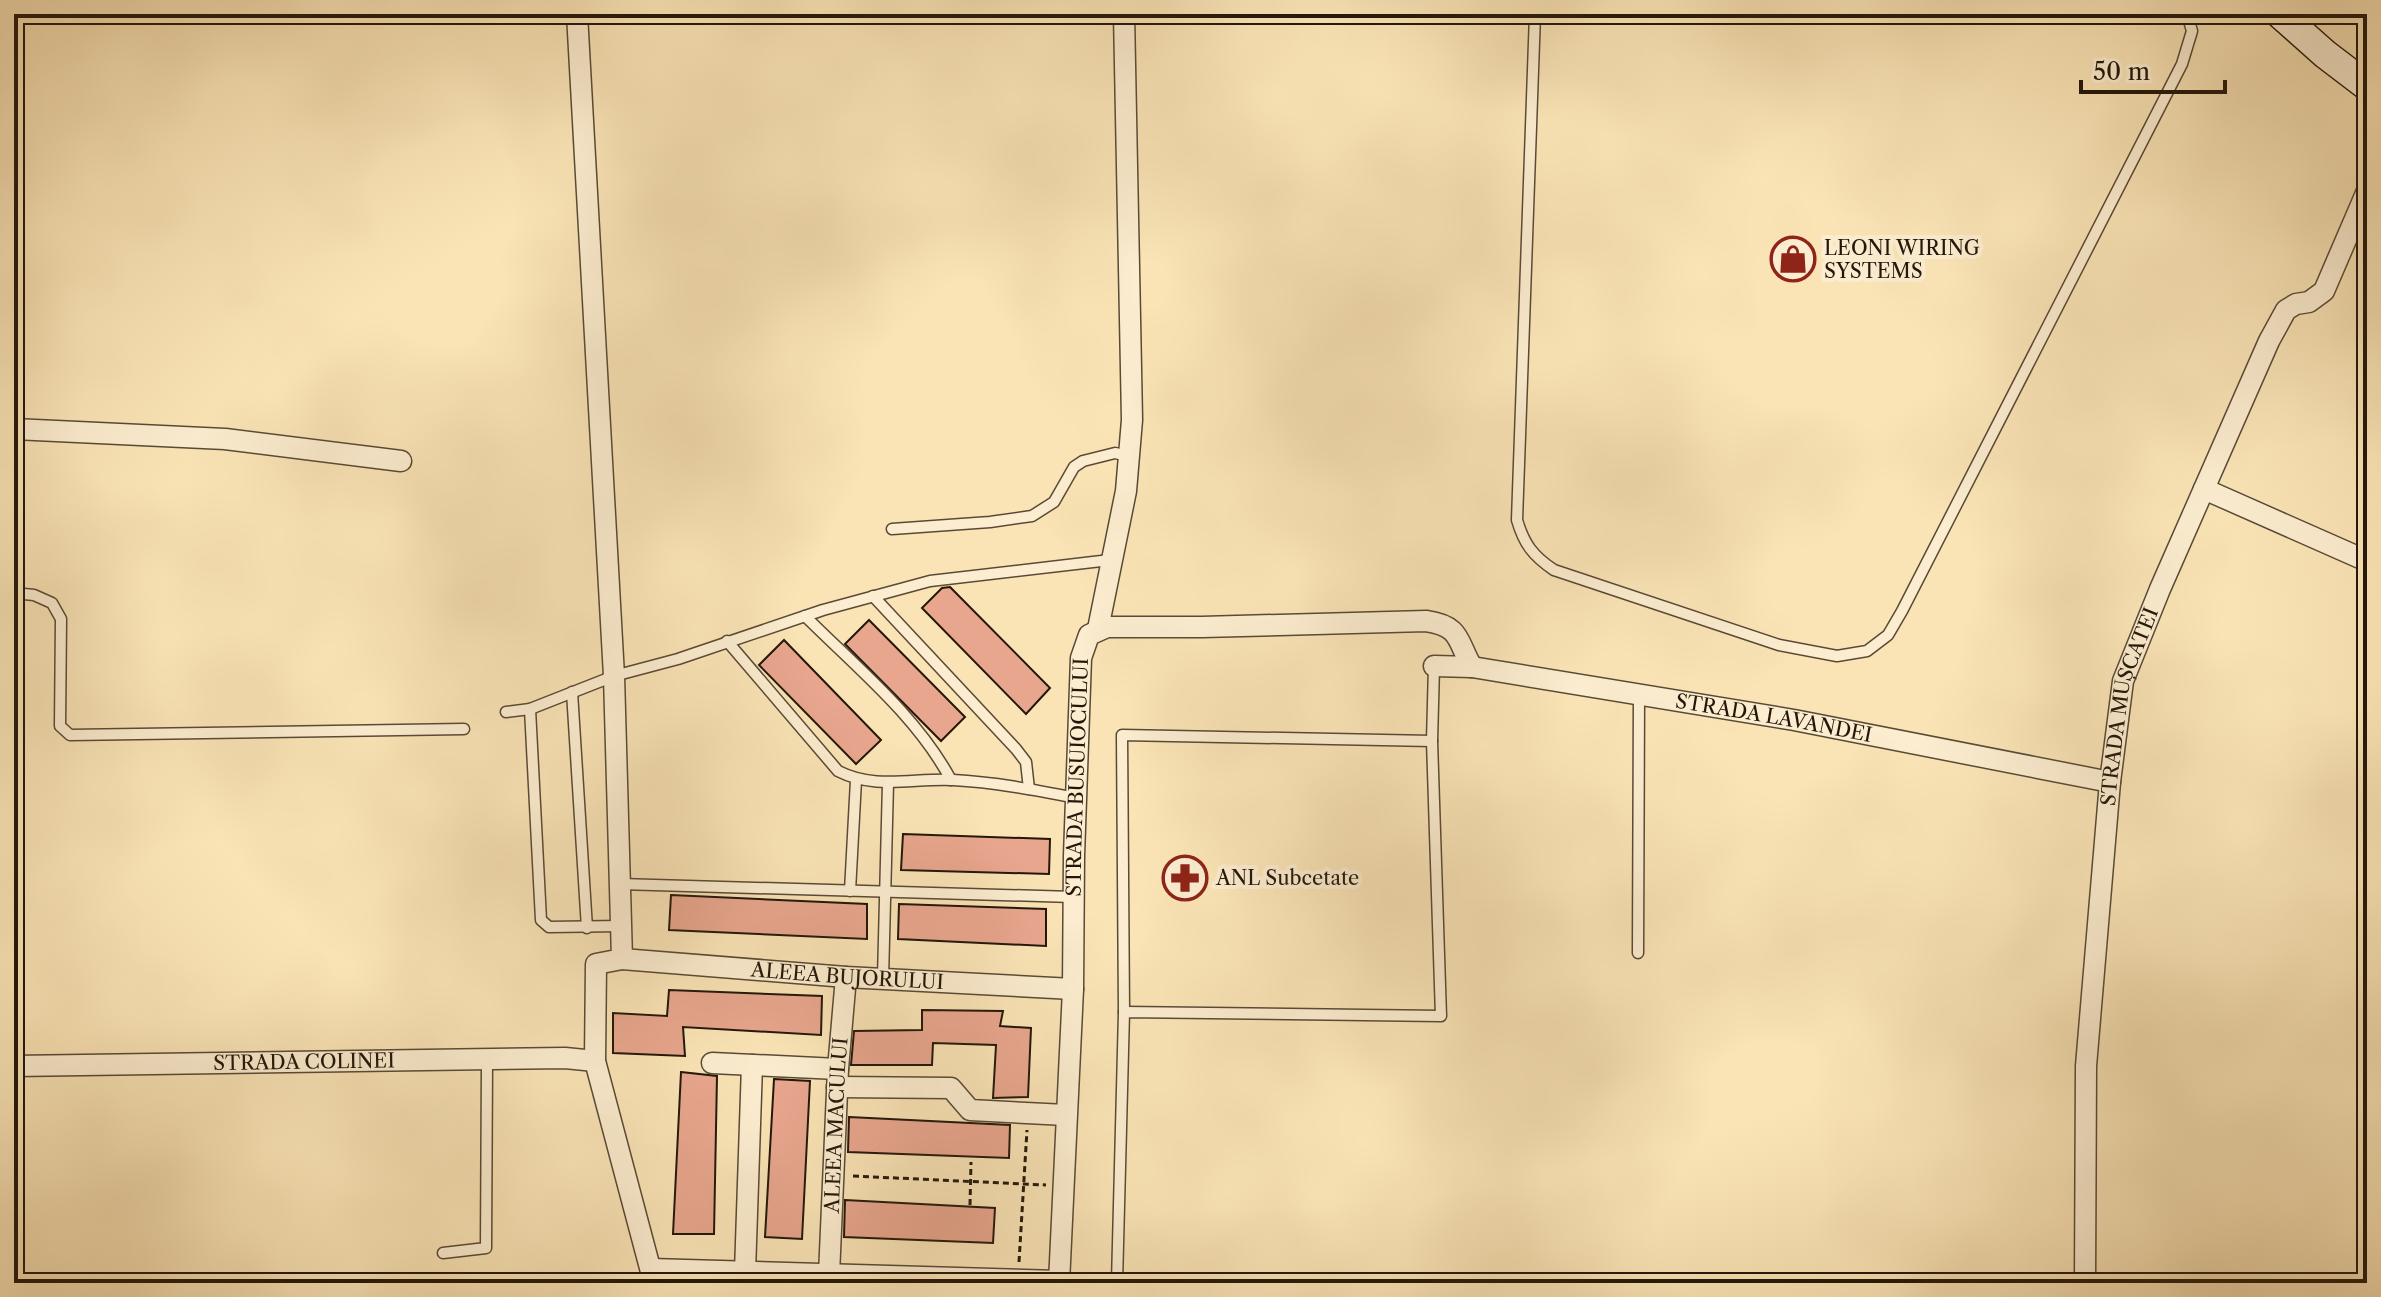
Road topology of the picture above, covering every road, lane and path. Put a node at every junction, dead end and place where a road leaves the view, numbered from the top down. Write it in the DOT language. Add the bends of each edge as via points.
graph roads {
  1 [pos="577,14"];
  2 [pos="1124,14"];
  3 [pos="1535,14"];
  4 [pos="2187,14"];
  5 [pos="2280,14"];
  6 [pos="2367,86"];
  7 [pos="2367,191"];
  8 [pos="14,429"];
  9 [pos="1129,456"];
  10 [pos="401,461"];
  11 [pos="2204,489"];
  12 [pos="892,529"];
  13 [pos="1110,560"];
  14 [pos="2367,561"];
  15 [pos="14,593"];
  16 [pos="873,596"];
  17 [pos="805,616"];
  18 [pos="1098,629"];
  19 [pos="727,641"];
  20 [pos="1434,666"];
  21 [pos="1472,667"];
  22 [pos="614,676"];
  23 [pos="572,692"];
  24 [pos="1639,695"];
  25 [pos="530,709"];
  26 [pos="506,712"];
  27 [pos="464,729"];
  28 [pos="1432,741"];
  29 [pos="856,780"];
  30 [pos="951,780"];
  31 [pos="2110,782"];
  32 [pos="888,783"];
  33 [pos="1029,789"];
  34 [pos="1076,798"];
  35 [pos="620,884"];
  36 [pos="850,891"];
  37 [pos="884,892"];
  38 [pos="1073,897"];
  39 [pos="621,926"];
  40 [pos="587,928"];
  41 [pos="1638,953"];
  42 [pos="622,959"];
  43 [pos="846,977"];
  44 [pos="883,978"];
  45 [pos="1073,989"];
  46 [pos="1124,1012"];
  47 [pos="487,1060"];
  48 [pos="595,1061"];
  49 [pos="712,1063"];
  50 [pos="752,1065"];
  51 [pos="14,1066"];
  52 [pos="838,1078"];
  53 [pos="1029,1115"];
  54 [pos="1066,1115"];
  55 [pos="971,1162"];
  56 [pos="834,1175"];
  57 [pos="971,1182"];
  58 [pos="1024,1184"];
  59 [pos="1064,1186"];
  60 [pos="970,1205"];
  61 [pos="443,1253"];
  62 [pos="745,1272"];
  63 [pos="652,1276"];
  64 [pos="841,1277"];
  65 [pos="1017,1280"];
  66 [pos="1059,1282"];
  67 [pos="1080,1283"];
  68 [pos="1117,1283"];
  69 [pos="2085,1283"];
  1 -- 22 [label="street"];
  2 -- 9 [label="street"];
  3 -- 4 [label="lane" via="1517,520 1524,545 1554,570 1779,645 1837,656 1867,651 1888,635 1902,611 2182,64 2192,31"];
  5 -- 6 [label="street"];
  7 -- 11 [label="street, STRADA MUȘCATEI" via="2324,291 2286,310 2269,341"];
  8 -- 10 [label="street" via="225,439"];
  9 -- 12 [label="lane" via="1115,453 1083,461 1054,502 1032,516"];
  9 -- 13 [label="street"];
  11 -- 14 [label="street"];
  11 -- 31 [label="street, STRADA MUȘCATEI" via="2123,681"];
  13 -- 16 [label="lane" via="930,581"];
  13 -- 18 [label="street"];
  15 -- 27 [label="lane" via="52,603 61,619 60,726 70,735"];
  16 -- 17 [label="lane"];
  16 -- 33 [label="lane" via="1016,749 1026,762"];
  17 -- 19 [label="lane"];
  17 -- 30 [label="lane" via="919,731"];
  18 -- 21 [label="street, STRADA BUSUIOCULUI" via="1426,621 1451,628"];
  18 -- 34 [label="street, STRADA BUSUIOCULUI" via="1089,635 1081,658"];
  19 -- 22 [label="lane"];
  19 -- 29 [label="lane" via="838,771"];
  20 -- 21 [label="street, STRADA LAVANDEI"];
  20 -- 28 [label="lane"];
  21 -- 24 [label="street, STRADA LAVANDEI"];
  22 -- 23 [label="lane"];
  22 -- 35 [label="street"];
  23 -- 25 [label="lane"];
  23 -- 40 [label="lane"];
  24 -- 31 [label="street, STRADA LAVANDEI"];
  24 -- 41 [label="lane"];
  25 -- 26 [label="lane"];
  25 -- 40 [label="lane" via="541,920 549,927"];
  28 -- 46 [label="lane" via="1122,735"];
  28 -- 46 [label="lane" via="1441,1016"];
  29 -- 32 [label="lane"];
  29 -- 36 [label="lane"];
  30 -- 32 [label="lane"];
  30 -- 33 [label="lane"];
  31 -- 69 [label="street, STRADA MUȘCATEI" via="2086,1066"];
  32 -- 37 [label="lane"];
  33 -- 34 [label="lane"];
  34 -- 38 [label="street, STRADA BUSUIOCULUI"];
  35 -- 36 [label="lane"];
  35 -- 39 [label="street"];
  36 -- 37 [label="lane"];
  37 -- 38 [label="lane"];
  37 -- 44 [label="lane"];
  38 -- 45 [label="street, STRADA BUSUIOCULUI"];
  39 -- 40 [label="lane"];
  39 -- 42 [label="street"];
  42 -- 43 [label="street, ALEEA BUJORULUI"];
  42 -- 48 [label="street" via="596,964"];
  43 -- 44 [label="street, ALEEA BUJORULUI"];
  43 -- 52 [label="street, ALEEA MACULUI"];
  44 -- 45 [label="street, ALEEA BUJORULUI"];
  45 -- 54 [label="street, STRADA BUSUIOCULUI"];
  46 -- 68 [label="lane"];
  47 -- 48 [label="street, STRADA COLINEI"];
  47 -- 51 [label="street, STRADA COLINEI"];
  47 -- 61 [label="lane" via="486,1248"];
  48 -- 63 [label="street"];
  49 -- 50 [label="street"];
  50 -- 52 [label="street"];
  50 -- 62 [label="street"];
  52 -- 53 [label="street" via="951,1088 970,1110"];
  52 -- 56 [label="street, ALEEA MACULUI"];
  53 -- 54 [label="street"];
  53 -- 58 [label="path"];
  54 -- 59 [label="street, STRADA BUSUIOCULUI"];
  55 -- 57 [label="path"];
  56 -- 57 [label="path"];
  56 -- 64 [label="street, ALEEA MACULUI"];
  57 -- 58 [label="path"];
  57 -- 60 [label="path"];
  58 -- 59 [label="path"];
  58 -- 65 [label="path"];
  59 -- 66 [label="street, STRADA BUSUIOCULUI"];
  62 -- 63 [label="street"];
  62 -- 64 [label="street"];
  64 -- 65 [label="street"];
  65 -- 66 [label="street"];
  66 -- 67 [label="lane"];
}
